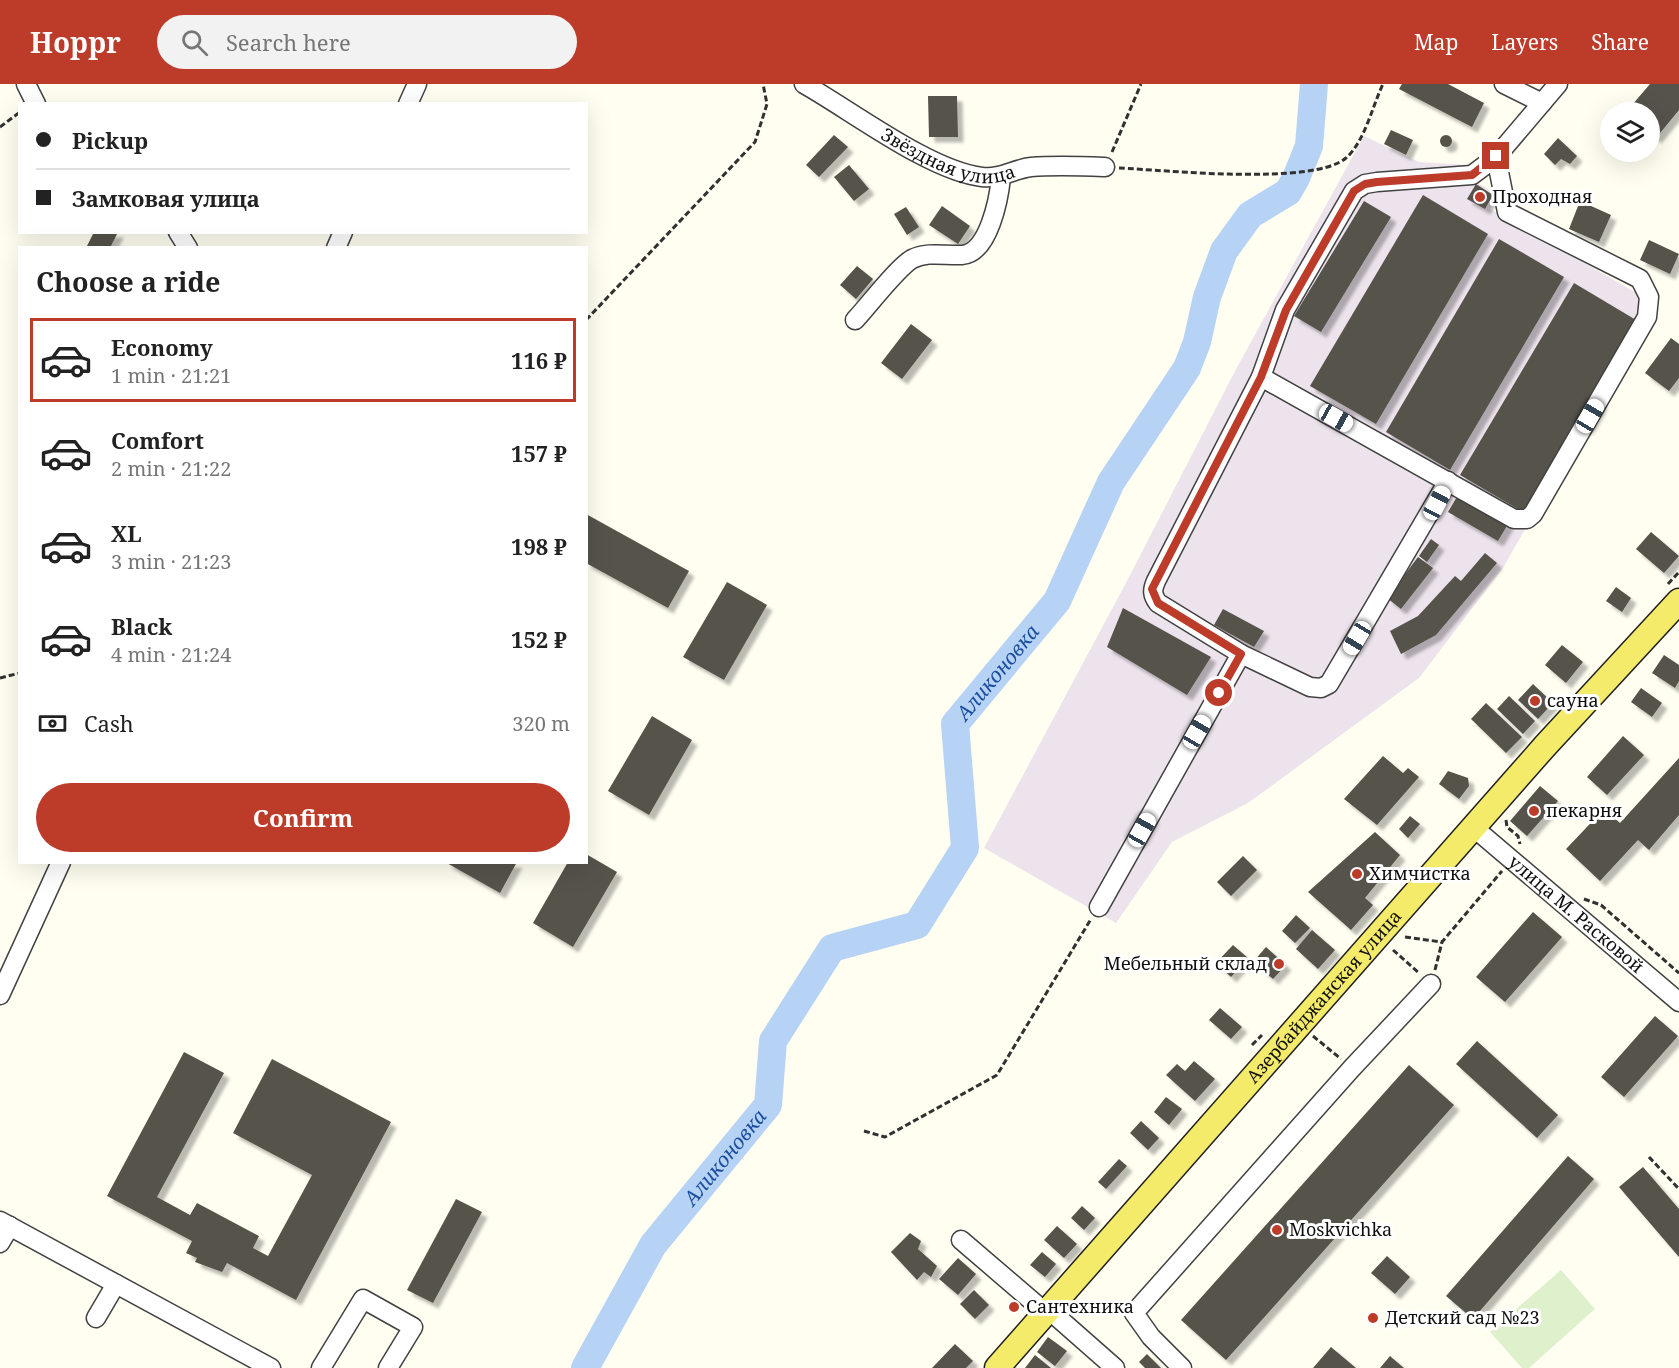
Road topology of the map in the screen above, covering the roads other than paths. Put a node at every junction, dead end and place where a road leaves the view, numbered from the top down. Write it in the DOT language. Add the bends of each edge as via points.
graph roads {
  1 [pos="26,84"];
  2 [pos="417,84"];
  3 [pos="1504,84"];
  4 [pos="1558,84"];
  5 [pos="814,86"];
  6 [pos="35,102"];
  7 [pos="409,102"];
  8 [pos="1542,102"];
  9 [pos="1496,156"];
  10 [pos="1105,167"];
  11 [pos="1001,177"];
  12 [pos="855,320"];
  13 [pos="1261,377"];
  14 [pos="1449,481"];
  15 [pos="1679,601"];
  16 [pos="1241,654"];
  17 [pos="1473,827"];
  18 [pos="60,864"];
  19 [pos="1098,907"];
  20 [pos="1431,984"];
  21 [pos="0,995"];
  22 [pos="1679,1002"];
  23 [pos="5,1224"];
  24 [pos="961,1240"];
  25 [pos="0,1243"];
  26 [pos="116,1284"];
  27 [pos="1047,1311"];
  28 [pos="96,1318"];
  29 [pos="271,1368"];
  30 [pos="321,1368"];
  31 [pos="388,1368"];
  32 [pos="997,1368"];
  33 [pos="1115,1368"];
  34 [pos="1182,1368"];
  1 -- 6 [label="street"];
  2 -- 7 [label="street"];
  3 -- 8 [label="street"];
  4 -- 8 [label="street"];
  5 -- 11 [label="street, Звёздная улица" via="926,157 959,172"];
  8 -- 9 [label="street"];
  9 -- 13 [label="street" via="1472,175 1377,182 1354,191 1286,310"];
  9 -- 14 [label="street" via="1507,212 1640,279 1646,287 1647,317 1527,519 1514,519"];
  10 -- 11 [label="street, Звёздная улица" via="1028,168"];
  11 -- 12 [label="street" via="999,197 979,246 965,255 927,254 910,260"];
  13 -- 14 [label="street"];
  13 -- 16 [label="street" via="1152,589 1158,603"];
  14 -- 16 [label="street" via="1329,684 1310,687"];
  15 -- 17 [label="main road, Азербайджанская улица"];
  16 -- 19 [label="street"];
  17 -- 22 [label="street, улица М. Расковой"];
  17 -- 27 [label="main road, Азербайджанская улица"];
  18 -- 21 [label="street"];
  20 -- 34 [label="street" via="1134,1313 1151,1338"];
  23 -- 25 [label="street"];
  23 -- 26 [label="street"];
  24 -- 27 [label="street"];
  26 -- 28 [label="street"];
  26 -- 29 [label="street"];
  27 -- 32 [label="main road, Азербайджанская улица"];
  27 -- 33 [label="street"];
  30 -- 31 [label="street" via="363,1299 413,1327"];
}
